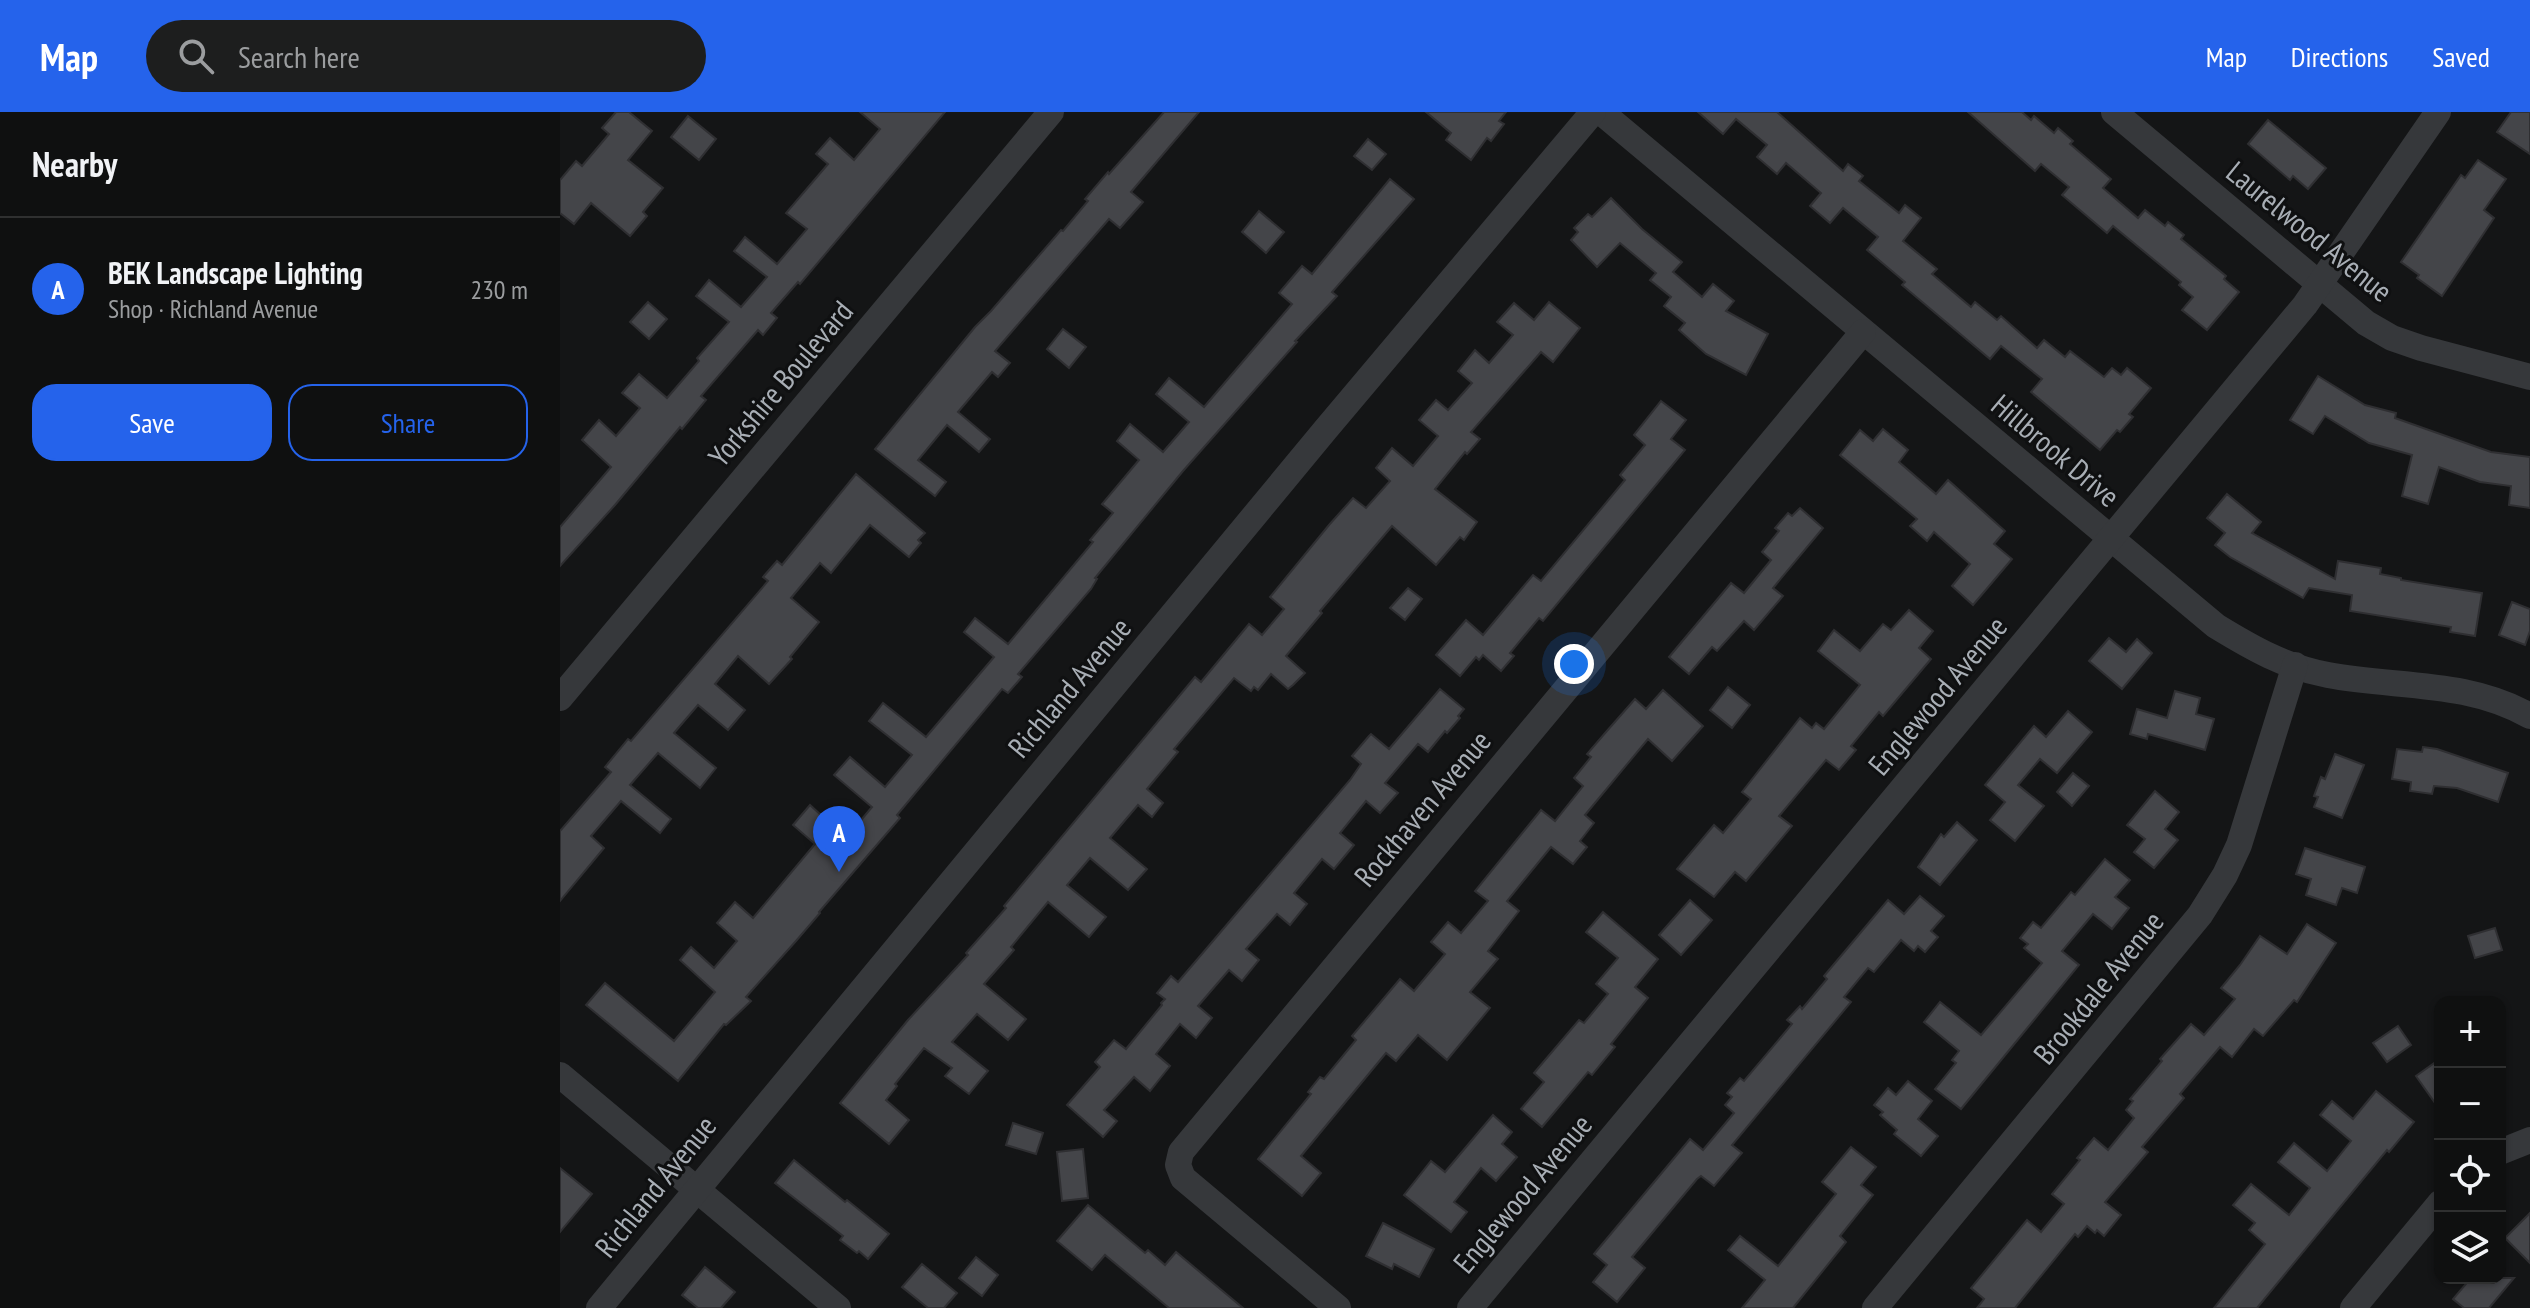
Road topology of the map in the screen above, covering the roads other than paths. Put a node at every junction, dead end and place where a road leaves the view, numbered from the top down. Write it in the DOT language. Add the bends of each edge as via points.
graph roads {
  1 [pos="1051,112"];
  2 [pos="1593,112"];
  3 [pos="1601,112"];
  4 [pos="2114,112"];
  5 [pos="2438,112"];
  6 [pos="2319,285"];
  7 [pos="1863,332"];
  8 [pos="2530,377"];
  9 [pos="2110,539"];
  10 [pos="2295,665"];
  11 [pos="560,698"];
  12 [pos="2530,716"];
  13 [pos="560,1075"];
  14 [pos="2530,1140"];
  15 [pos="2506,1150"];
  16 [pos="696,1190"];
  17 [pos="2434,1210"];
  18 [pos="599,1308"];
  19 [pos="838,1308"];
  20 [pos="1338,1308"];
  21 [pos="1470,1308"];
  22 [pos="1875,1308"];
  23 [pos="2353,1308"];
  1 -- 11 [label="street, Yorkshire Boulevard"];
  2 -- 16 [label="street, Richland Avenue"];
  3 -- 7 [label="street, Hillbrook Drive"];
  4 -- 6 [label="street, Laurelwood Avenue"];
  5 -- 6 [label="street, Englewood Avenue"];
  6 -- 8 [label="street, Laurelwood Avenue" via="2392,338"];
  6 -- 9 [label="street, Englewood Avenue"];
  7 -- 9 [label="street, Hillbrook Drive"];
  7 -- 20 [label="street, Rockhaven Avenue" via="1181,1152 1183,1178"];
  9 -- 10 [label="street, Hillbrook Drive" via="2216,626 2267,657"];
  9 -- 21 [label="street, Englewood Avenue"];
  10 -- 12 [label="street, Hillbrook Drive" via="2358,680 2466,691"];
  10 -- 22 [label="street, Brookdale Avenue" via="2239,845 2200,915"];
  13 -- 16 [label="street"];
  14 -- 15 [label="street"];
  16 -- 18 [label="street, Richland Avenue"];
  16 -- 19 [label="street"];
  17 -- 23 [label="street"];
}
